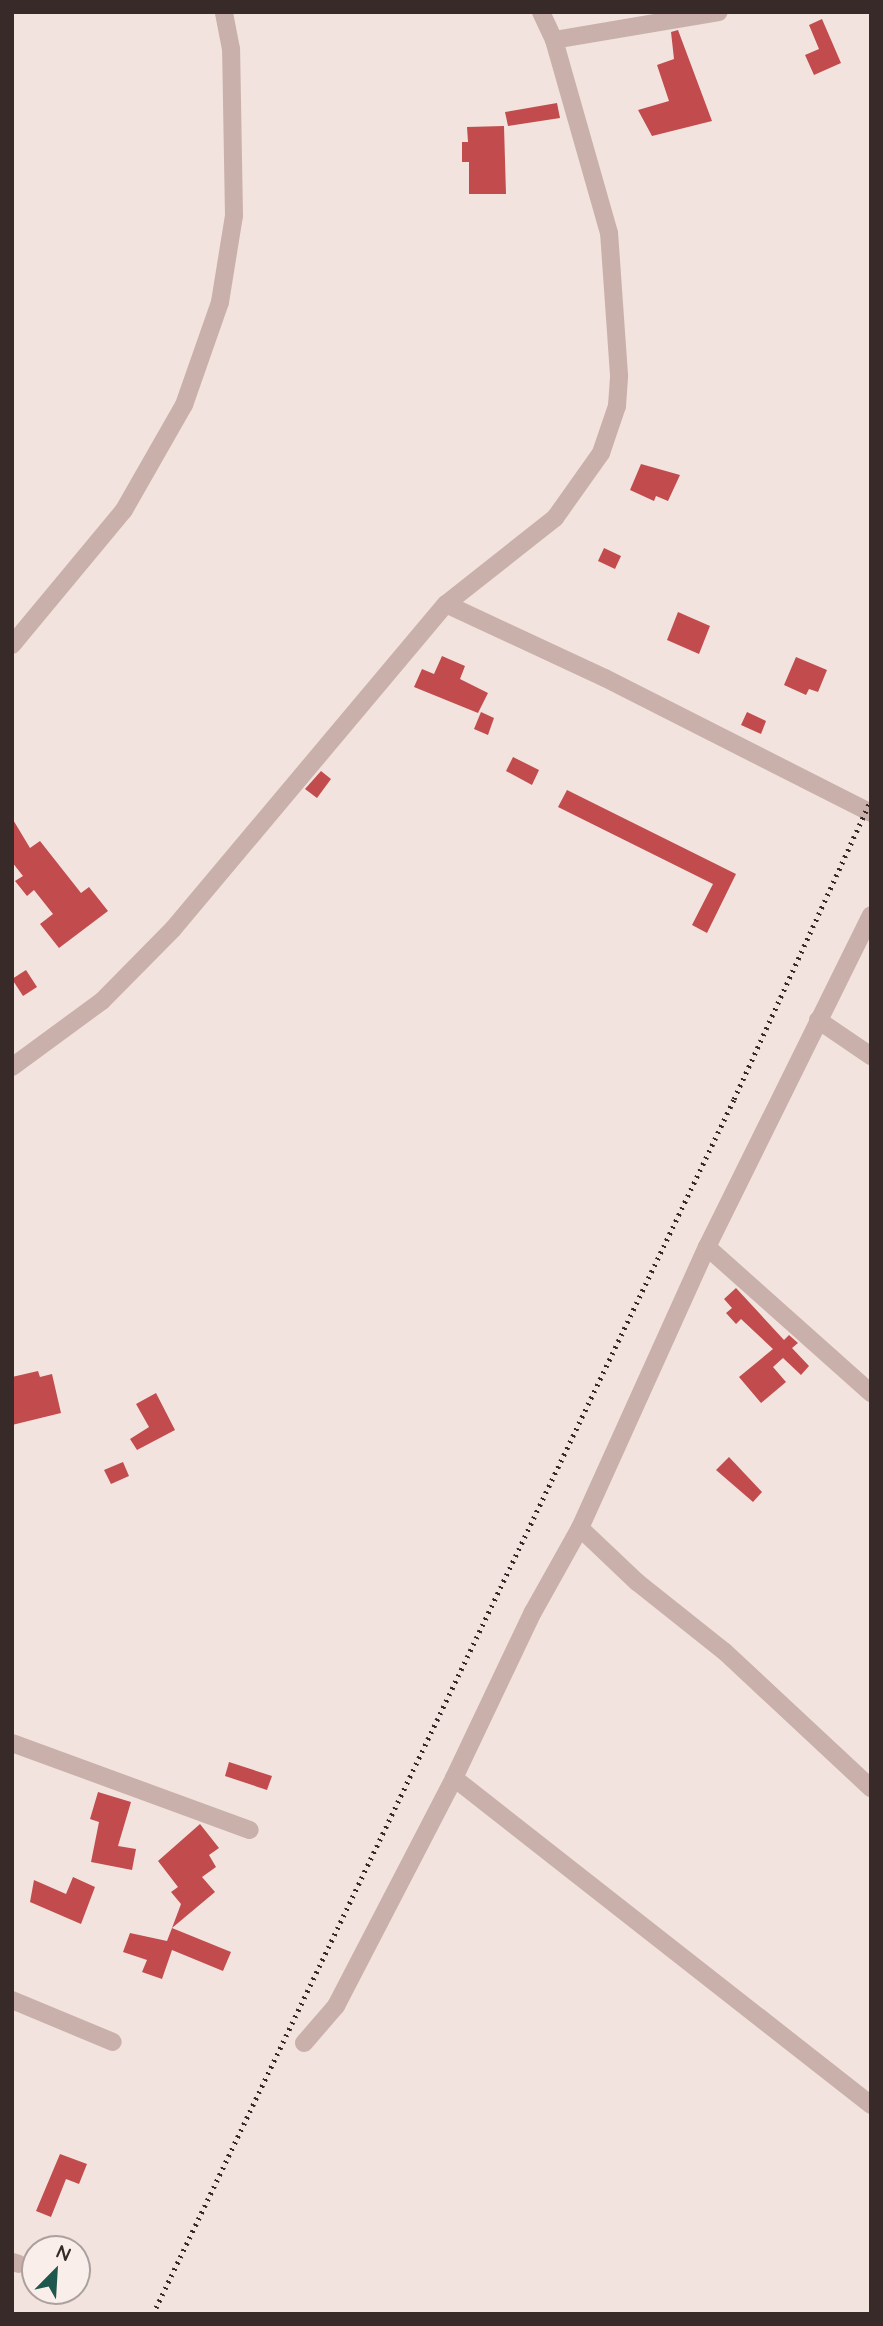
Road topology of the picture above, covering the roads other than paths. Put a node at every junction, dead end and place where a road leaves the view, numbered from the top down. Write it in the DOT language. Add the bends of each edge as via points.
graph roads {
  1 [pos="224,12"];
  2 [pos="541,12"];
  3 [pos="719,12"];
  4 [pos="554,40"];
  5 [pos="446,604"];
  6 [pos="12,645"];
  7 [pos="871,813"];
  8 [pos="871,915"];
  9 [pos="818,1020"];
  10 [pos="871,1056"];
  11 [pos="12,1067"];
  12 [pos="708,1247"];
  13 [pos="871,1393"];
  14 [pos="580,1528"];
  15 [pos="12,1743"];
  16 [pos="454,1778"];
  17 [pos="871,1788"];
  18 [pos="250,1830"];
  19 [pos="12,2000"];
  20 [pos="113,2042"];
  21 [pos="304,2043"];
  22 [pos="871,2105"];
  1 -- 6 [label="street" via="231,49 234,216 220,302 184,405 124,510"];
  2 -- 4 [label="street"];
  3 -- 4 [label="street"];
  4 -- 5 [label="street" via="609,233 617,406 601,453 555,518"];
  5 -- 7 [label="street" via="605,678"];
  5 -- 11 [label="street" via="173,929 102,1000"];
  8 -- 9 [label="street"];
  9 -- 10 [label="street"];
  9 -- 12 [label="street"];
  12 -- 13 [label="street"];
  12 -- 14 [label="street"];
  14 -- 16 [label="street" via="533,1612"];
  14 -- 17 [label="street" via="637,1583 725,1652"];
  15 -- 18 [label="street"];
  16 -- 21 [label="street" via="336,2006"];
  16 -- 22 [label="street"];
  19 -- 20 [label="street"];
}
